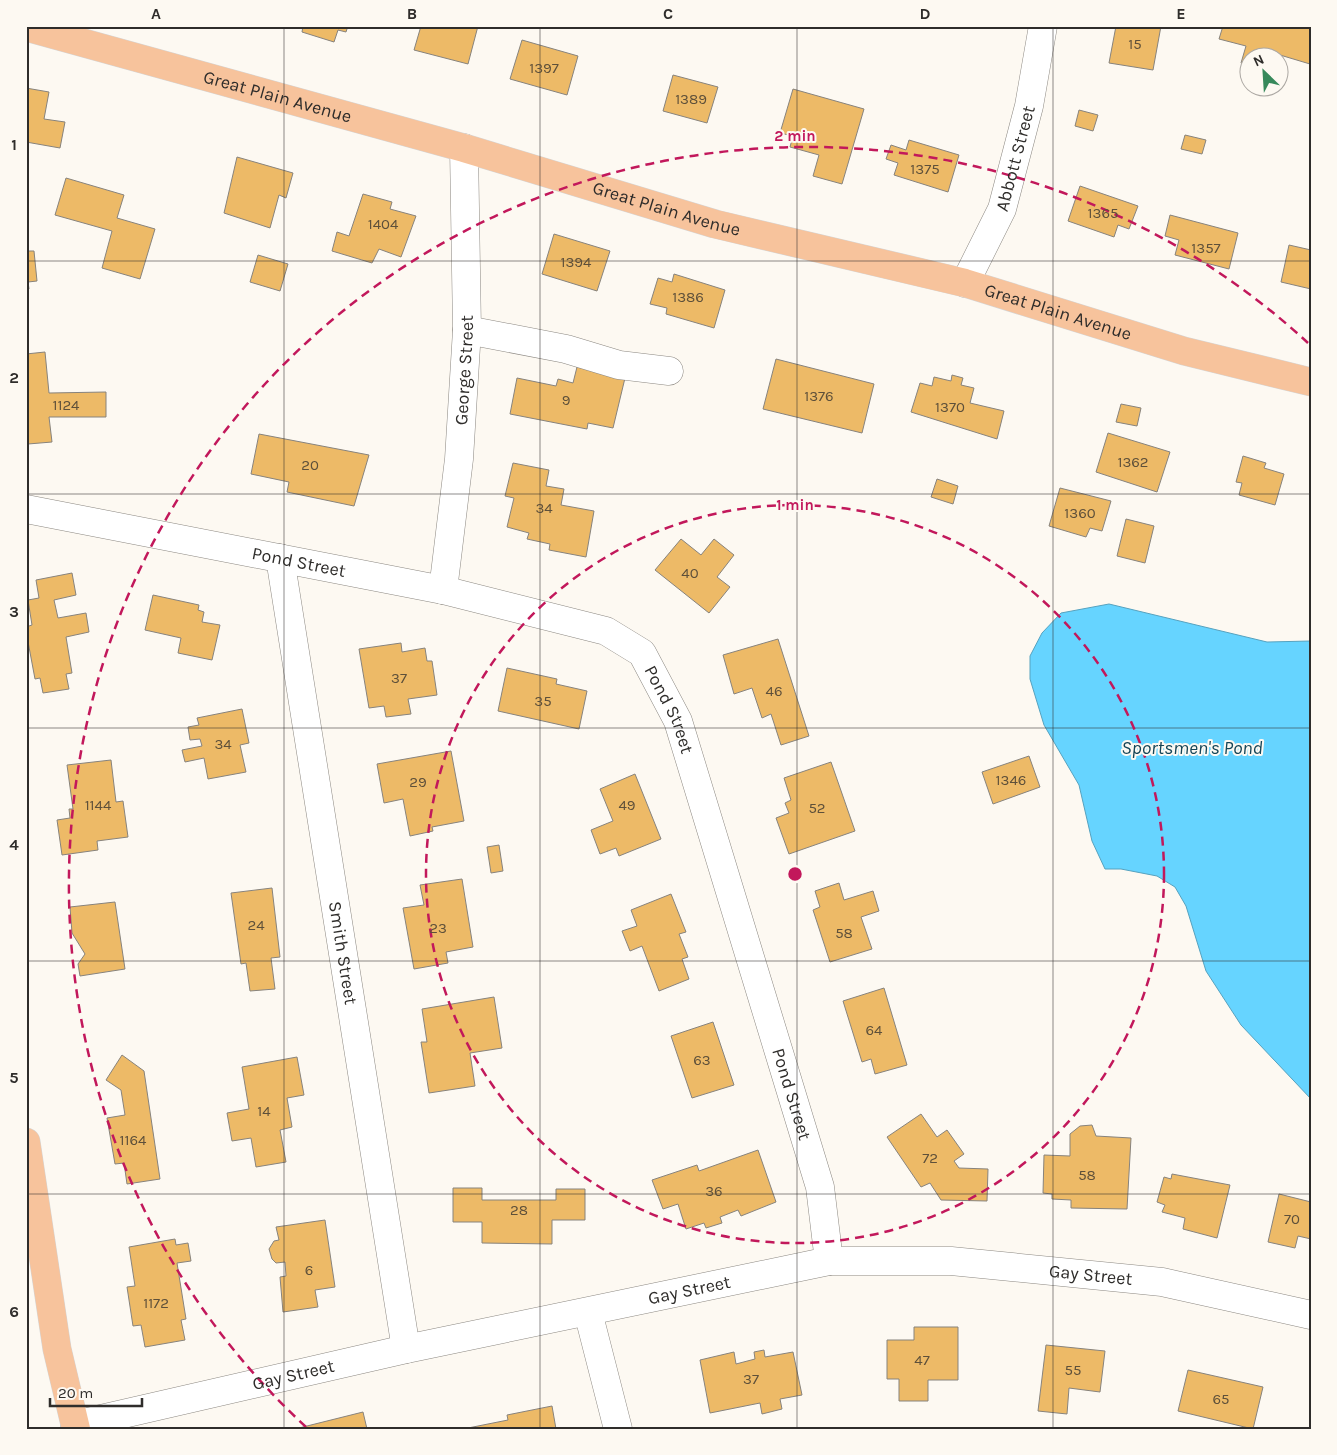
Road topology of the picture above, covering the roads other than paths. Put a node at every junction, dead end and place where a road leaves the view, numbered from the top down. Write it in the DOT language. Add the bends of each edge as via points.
graph roads {
  1 [pos="1043,26"];
  2 [pos="26,27"];
  3 [pos="464,148"];
  4 [pos="965,283"];
  5 [pos="467,330"];
  6 [pos="669,371"];
  7 [pos="1311,382"];
  8 [pos="26,509"];
  9 [pos="280,558"];
  10 [pos="443,590"];
  11 [pos="26,1142"];
  12 [pos="829,1261"];
  13 [pos="588,1312"];
  14 [pos="1311,1315"];
  15 [pos="406,1349"];
  16 [pos="76,1427"];
  17 [pos="618,1429"];
  1 -- 4 [label="street, Abbott Street" via="1029,106 1002,209"];
  2 -- 3 [label="main road, Great Plain Avenue"];
  3 -- 4 [label="main road, Great Plain Avenue" via="715,224"];
  3 -- 5 [label="street, George Street"];
  4 -- 7 [label="main road, Great Plain Avenue" via="1184,351"];
  5 -- 6 [label="street" via="566,349 620,365"];
  5 -- 10 [label="street, George Street" via="459,459"];
  8 -- 9 [label="street, Pond Street"];
  9 -- 10 [label="street, Pond Street"];
  9 -- 15 [label="street, Smith Street"];
  10 -- 12 [label="street, Pond Street" via="606,630 642,653 678,721 820,1187"];
  11 -- 16 [label="main road" via="55,1333"];
  12 -- 13 [label="street, Gay Street"];
  12 -- 14 [label="street, Gay Street" via="951,1261 1162,1282"];
  13 -- 15 [label="street, Gay Street"];
  13 -- 17 [label="street"];
  15 -- 16 [label="street, Gay Street"];
}
